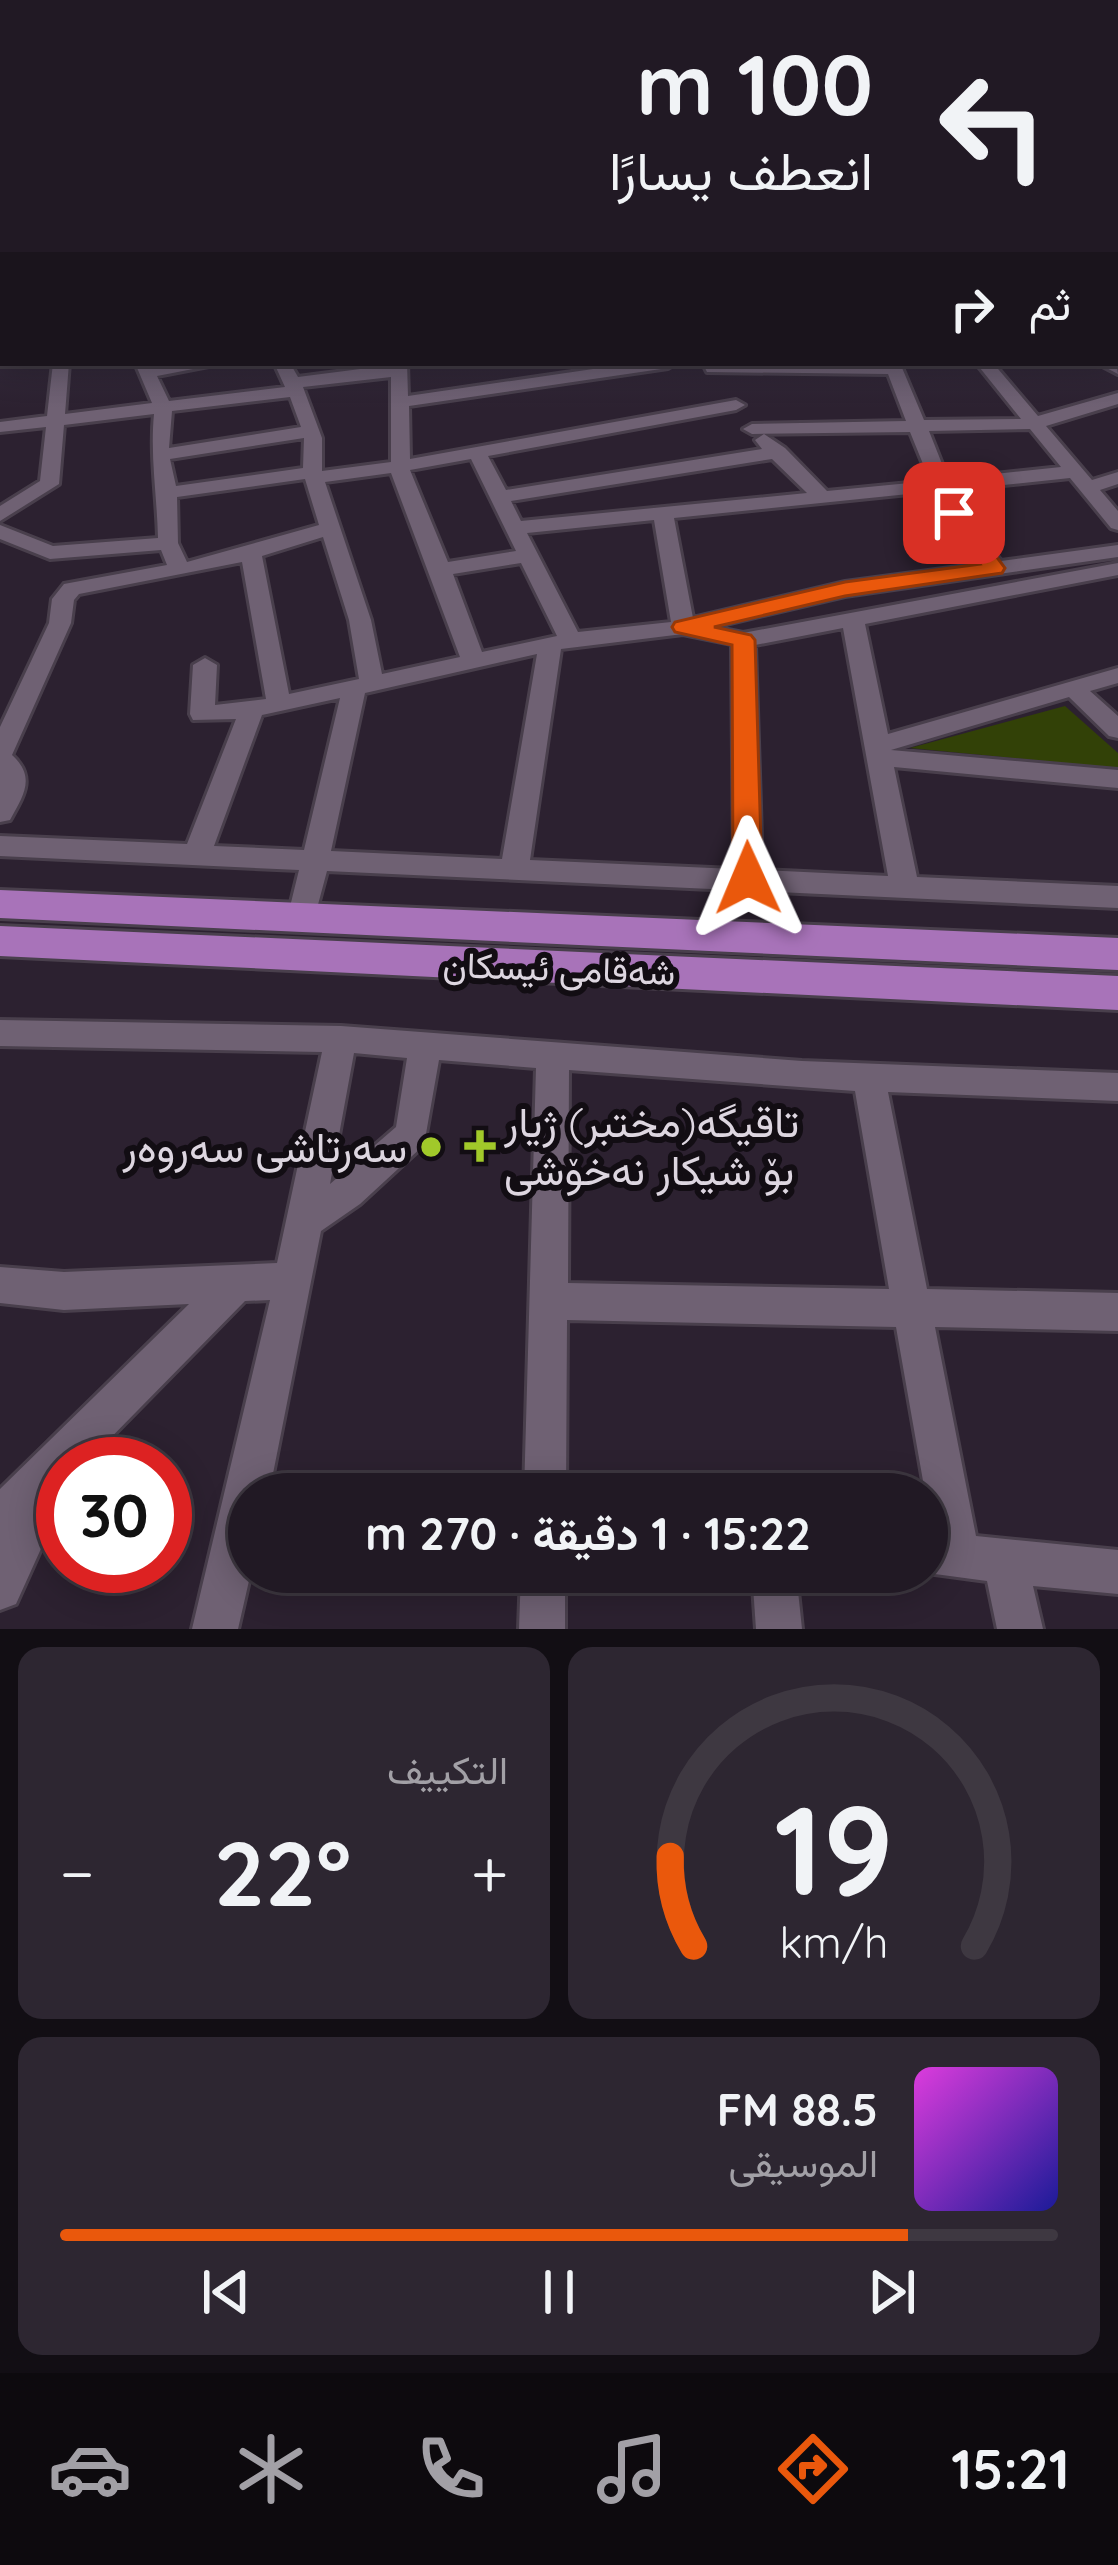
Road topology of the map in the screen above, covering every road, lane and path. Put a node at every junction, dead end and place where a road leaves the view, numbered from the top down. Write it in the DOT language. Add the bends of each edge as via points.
graph roads {
  1 [pos="61,366"];
  2 [pos="648,366"];
  3 [pos="714,366"];
  4 [pos="893,366"];
  5 [pos="985,366"];
  6 [pos="400,367"];
  7 [pos="770,367"];
  8 [pos="147,368"];
  9 [pos="290,379"];
  10 [pos="1118,398"];
  11 [pos="402,402"];
  12 [pos="736,405"];
  13 [pos="163,407"];
  14 [pos="56,421"];
  15 [pos="1032,424"];
  16 [pos="913,425"];
  17 [pos="0,428"];
  18 [pos="752,429"];
  19 [pos="307,431"];
  20 [pos="477,452"];
  21 [pos="778,452"];
  22 [pos="159,455"];
  23 [pos="402,466"];
  24 [pos="314,474"];
  25 [pos="1118,478"];
  26 [pos="1080,480"];
  27 [pos="937,485"];
  28 [pos="166,493"];
  29 [pos="500,497"];
  30 [pos="824,499"];
  31 [pos="663,515"];
  32 [pos="1118,524"];
  33 [pos="331,528"];
  34 [pos="515,528"];
  35 [pos="1,530"];
  36 [pos="168,544"];
  37 [pos="1118,551"];
  38 [pos="251,552"];
  39 [pos="527,556"];
  40 [pos="994,568"];
  41 [pos="1118,568"];
  42 [pos="180,570"];
  43 [pos="440,570"];
  44 [pos="853,620"];
  45 [pos="683,627"];
  46 [pos="743,640"];
  47 [pos="560,642"];
  48 [pos="473,660"];
  49 [pos="205,665"];
  50 [pos="1118,676"];
  51 [pos="363,687"];
  52 [pos="1073,688"];
  53 [pos="266,708"];
  54 [pos="1118,730"];
  55 [pos="879,751"];
  56 [pos="0,756"];
  57 [pos="1118,779"];
  58 [pos="0,813"];
  59 [pos="0,846"];
  60 [pos="197,854"];
  61 [pos="314,859"];
  62 [pos="515,868"];
  63 [pos="748,878"];
  64 [pos="904,884"];
  65 [pos="1118,897"];
  66 [pos="0,904"];
  67 [pos="302,919"];
  68 [pos="0,941"];
  69 [pos="1118,954"];
  70 [pos="1118,993"];
  71 [pos="0,1033"];
  72 [pos="341,1039"];
  73 [pos="425,1047"];
  74 [pos="553,1056"];
  75 [pos="869,1078"];
  76 [pos="1118,1087"];
  77 [pos="303,1223"];
  78 [pos="291,1281"];
  79 [pos="0,1285"];
  80 [pos="235,1286"];
  81 [pos="549,1301"];
  82 [pos="911,1308"];
  83 [pos="1118,1312"];
  84 [pos="84,1437"];
  85 [pos="256,1473"];
  86 [pos="545,1473"];
  87 [pos="932,1473"];
  88 [pos="36,1484"];
  89 [pos="36,1511"];
  90 [pos="0,1519"];
  91 [pos="948,1555"];
  92 [pos="1005,1560"];
  93 [pos="1118,1572"];
  94 [pos="0,1588"];
  95 [pos="228,1589"];
  96 [pos="543,1593"];
  97 [pos="776,1593"];
  98 [pos="215,1629"];
  99 [pos="542,1629"];
  100 [pos="779,1629"];
  101 [pos="1020,1629"];
  1 -- 14 [label="street"];
  2 -- 11 [label="street"];
  3 -- 12 [label="street"];
  4 -- 7 [label="street"];
  4 -- 16 [label="street"];
  5 -- 15 [label="street"];
  6 -- 9 [label="street"];
  6 -- 11 [label="street"];
  8 -- 13 [label="street"];
  9 -- 13 [label="street"];
  9 -- 19 [label="street"];
  10 -- 15 [label="street"];
  11 -- 23 [label="street"];
  12 -- 18 [label="street"];
  12 -- 20 [label="street"];
  13 -- 14 [label="street"];
  13 -- 22 [label="street"];
  14 -- 17 [label="street"];
  14 -- 35 [label="street" via="49,484"];
  15 -- 16 [label="street"];
  15 -- 26 [label="street"];
  16 -- 18 [label="street"];
  16 -- 27 [label="street"];
  18 -- 21 [label="street"];
  19 -- 22 [label="street"];
  19 -- 24 [label="street"];
  20 -- 23 [label="street"];
  20 -- 29 [label="street"];
  21 -- 29 [label="street"];
  21 -- 30 [label="street"];
  22 -- 28 [label="street"];
  23 -- 24 [label="street"];
  23 -- 43 [label="street"];
  24 -- 28 [label="street"];
  24 -- 33 [label="street"];
  25 -- 26 [label="street"];
  26 -- 27 [label="street"];
  26 -- 32 [label="street"];
  27 -- 30 [label="street"];
  27 -- 40 [label="street"];
  28 -- 36 [label="street"];
  29 -- 34 [label="street"];
  30 -- 31 [label="street"];
  31 -- 34 [label="street"];
  31 -- 45 [label="street"];
  33 -- 38 [label="street"];
  33 -- 51 [label="street" via="360,620"];
  34 -- 39 [label="street"];
  35 -- 36 [label="street" via="50,554"];
  36 -- 42 [label="street"];
  37 -- 40 [label="street"];
  38 -- 42 [label="street"];
  38 -- 53 [label="street"];
  39 -- 43 [label="street"];
  39 -- 47 [label="street"];
  40 -- 45 [label="street" via="845,589"];
  41 -- 44 [label="street"];
  42 -- 56 [label="street" via="72,589 62,599 60,622"];
  43 -- 48 [label="street"];
  44 -- 46 [label="street"];
  44 -- 55 [label="street"];
  45 -- 46 [label="street"];
  45 -- 47 [label="street"];
  46 -- 63 [label="street"];
  47 -- 48 [label="street"];
  47 -- 62 [label="street"];
  48 -- 51 [label="street"];
  49 -- 53 [label="street" via="202,714"];
  50 -- 52 [label="street"];
  51 -- 53 [label="street"];
  51 -- 61 [label="street"];
  52 -- 54 [label="street"];
  52 -- 55 [label="street"];
  53 -- 60 [label="street"];
  55 -- 57 [label="street"];
  55 -- 64 [label="street"];
  56 -- 58 [label="street" via="13,770 14,787"];
  59 -- 60 [label="street"];
  60 -- 61 [label="street"];
  61 -- 62 [label="street"];
  61 -- 67 [label="street"];
  62 -- 63 [label="street"];
  63 -- 64 [label="street"];
  64 -- 65 [label="street"];
  66 -- 67 [label="main road, شەقامی ئیسکان"];
  67 -- 69 [label="main road, شەقامی ئیسکان"];
  68 -- 70 [label="main road, شەقامی ئیسکان"];
  71 -- 72 [label="street"];
  72 -- 73 [label="street"];
  72 -- 77 [label="street"];
  73 -- 74 [label="street"];
  73 -- 77 [label="street" via="412,1134"];
  74 -- 75 [label="street"];
  74 -- 81 [label="street"];
  75 -- 76 [label="street"];
  75 -- 82 [label="street"];
  77 -- 78 [label="street"];
  78 -- 80 [label="street"];
  78 -- 85 [label="street"];
  79 -- 80 [label="street" via="64,1292"];
  80 -- 84 [label="street"];
  81 -- 82 [label="street"];
  81 -- 86 [label="street"];
  82 -- 83 [label="street"];
  82 -- 87 [label="street"];
  88 -- 90 [label="street"];
  89 -- 94 [label="street"];
  91 -- 92 [label="street"];
  92 -- 93 [label="street"];
  92 -- 101 [label="street"];
  95 -- 98 [label="street"];
  96 -- 99 [label="street"];
  97 -- 100 [label="street"];
}
